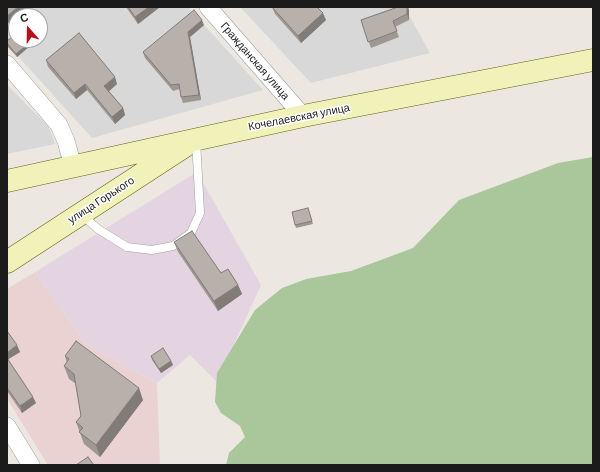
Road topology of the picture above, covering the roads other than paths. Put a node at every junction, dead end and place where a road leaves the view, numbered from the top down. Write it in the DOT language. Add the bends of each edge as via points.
graph roads {
  1 [pos="208,7"];
  2 [pos="593,45"];
  3 [pos="593,60"];
  4 [pos="7,64"];
  5 [pos="553,69"];
  6 [pos="303,116"];
  7 [pos="196,138"];
  8 [pos="73,166"];
  9 [pos="7,181"];
  10 [pos="81,214"];
  11 [pos="7,262"];
  12 [pos="7,426"];
  13 [pos="31,465"];
  1 -- 6 [label="street, Гражданская улица"];
  2 -- 5 [label="main road" via="578,58"];
  3 -- 5 [label="main road, Кочелаевская улица"];
  4 -- 8 [label="street" via="59,125"];
  5 -- 6 [label="main road, Кочелаевская улица"];
  6 -- 7 [label="main road, Кочелаевская улица"];
  7 -- 8 [label="main road, Кочелаевская улица"];
  7 -- 10 [label="main road, улица Горького"];
  7 -- 10 [label="lane" via="200,213 191,232 173,246 152,250 127,247 98,229"];
  8 -- 9 [label="main road, Кочелаевская улица"];
  10 -- 11 [label="main road, улица Горького"];
  12 -- 13 [label="street"];
}
